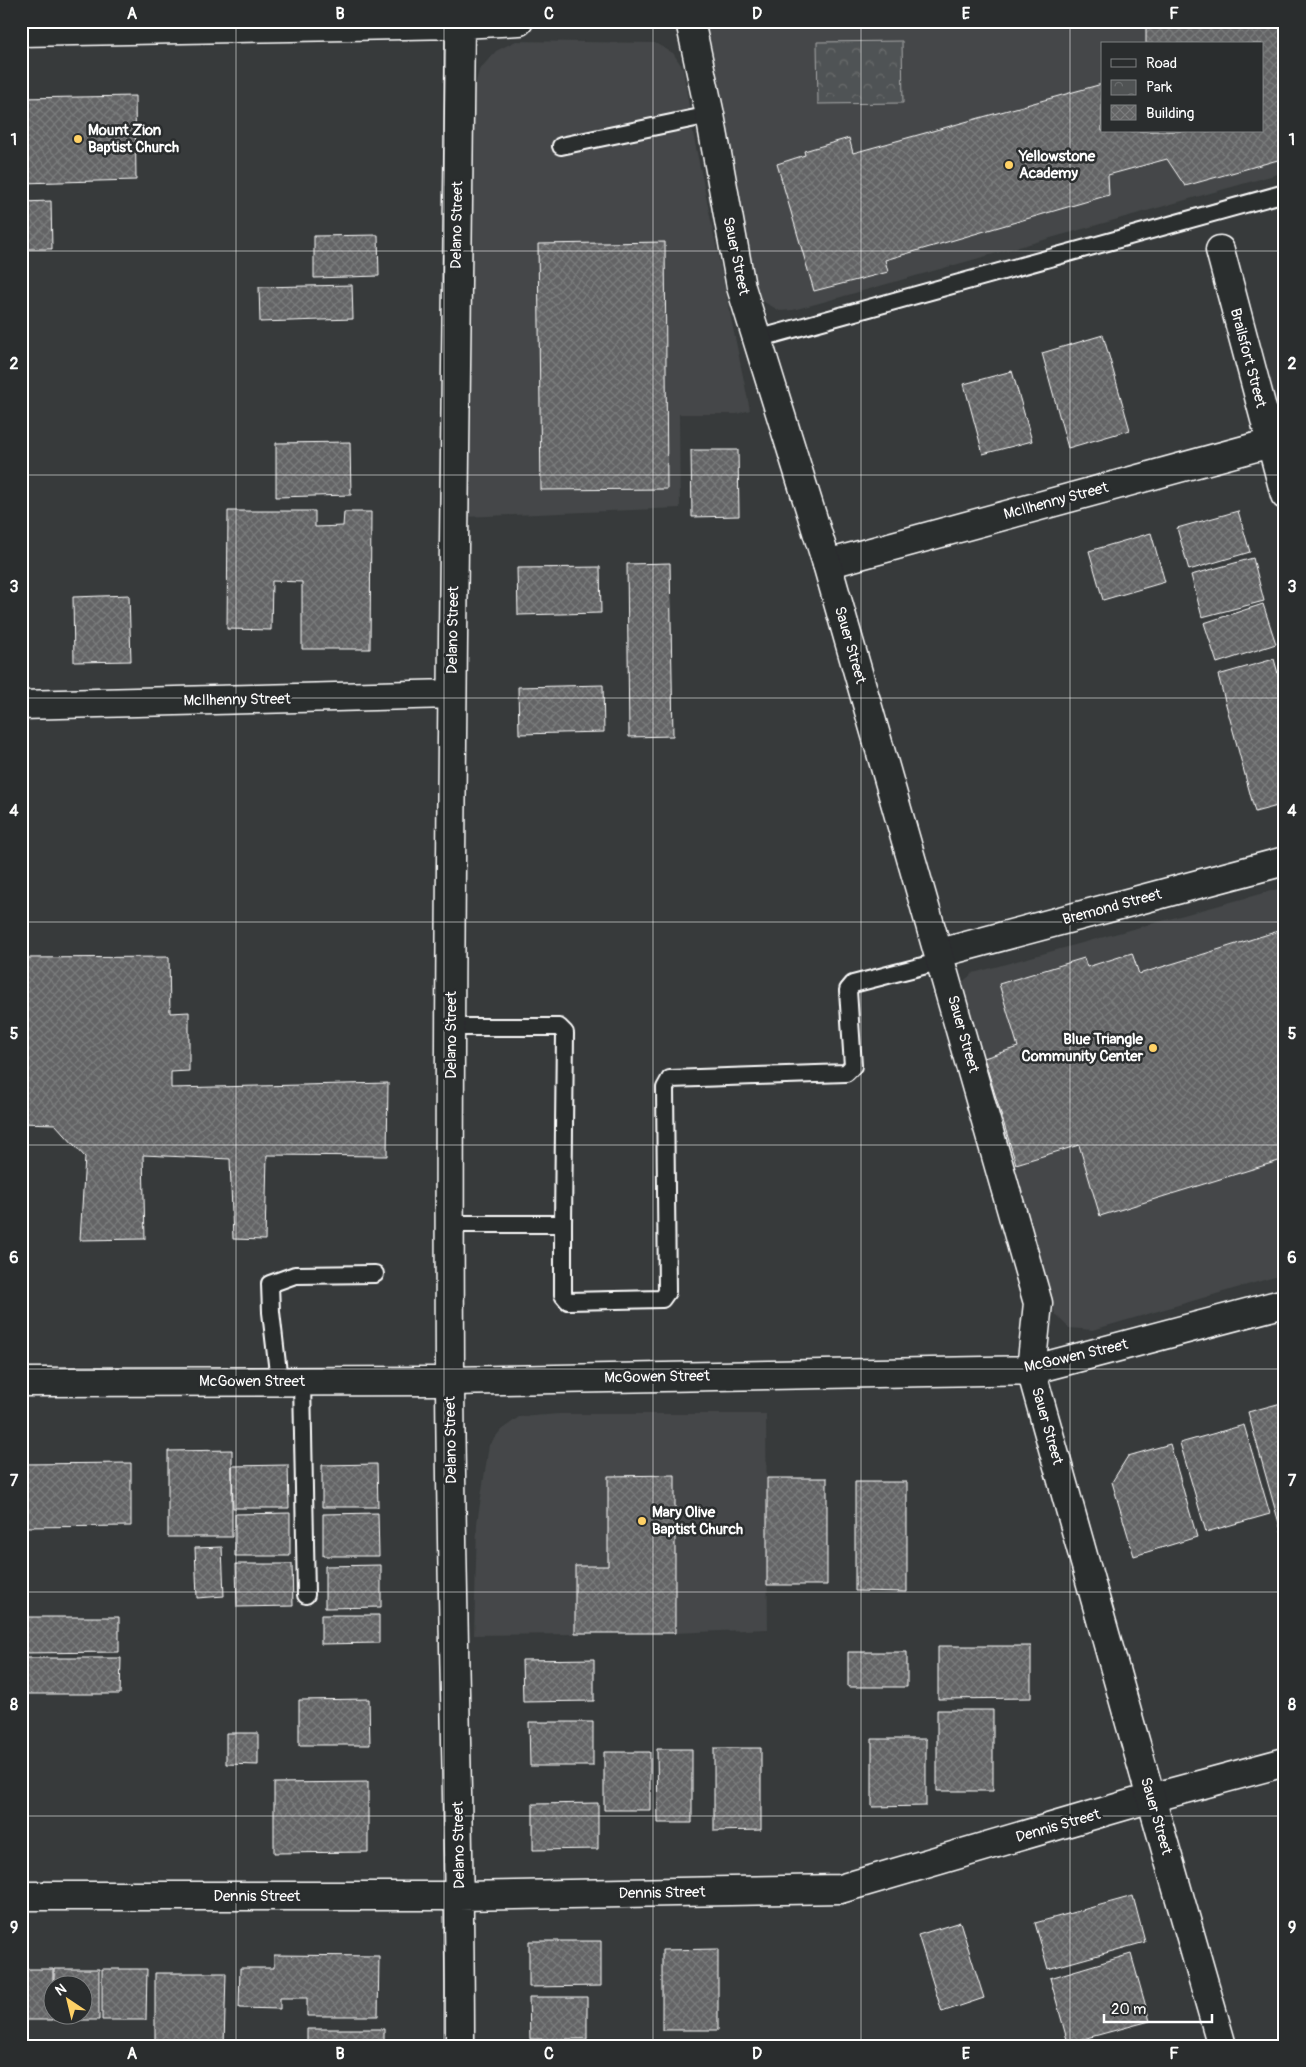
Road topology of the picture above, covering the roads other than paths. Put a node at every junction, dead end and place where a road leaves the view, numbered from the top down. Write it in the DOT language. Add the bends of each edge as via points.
graph roads {
  1 [pos="518,21"];
  2 [pos="690,21"];
  3 [pos="460,24"];
  4 [pos="250,25"];
  5 [pos="153,26"];
  6 [pos="21,32"];
  7 [pos="710,115"];
  8 [pos="561,146"];
  9 [pos="1285,193"];
  10 [pos="1220,250"];
  11 [pos="757,339"];
  12 [pos="1277,441"];
  13 [pos="1285,495"];
  14 [pos="827,564"];
  15 [pos="452,694"];
  16 [pos="21,705"];
  17 [pos="1285,861"];
  18 [pos="941,957"];
  19 [pos="451,1027"];
  20 [pos="450,1224"];
  21 [pos="563,1224"];
  22 [pos="375,1274"];
  23 [pos="1285,1303"];
  24 [pos="1031,1370"];
  25 [pos="290,1381"];
  26 [pos="450,1381"];
  27 [pos="21,1382"];
  28 [pos="306,1595"];
  29 [pos="1285,1762"];
  30 [pos="1150,1798"];
  31 [pos="21,1896"];
  32 [pos="460,1896"];
  33 [pos="460,2046"];
  34 [pos="1222,2046"];
  1 -- 3 [label="street"];
  2 -- 7 [label="street, Sauer Street"];
  3 -- 4 [label="street"];
  3 -- 15 [label="street, Delano Street"];
  4 -- 5 [label="street"];
  5 -- 6 [label="street"];
  7 -- 8 [label="lane"];
  7 -- 11 [label="street, Sauer Street" via="741,287"];
  9 -- 11 [label="lane"];
  10 -- 12 [label="street, Brailsfort Street"];
  11 -- 14 [label="street, Sauer Street"];
  12 -- 13 [label="street, Brailsfort Street"];
  12 -- 14 [label="street, McIlhenny Street"];
  14 -- 18 [label="street, Sauer Street"];
  15 -- 16 [label="street, McIlhenny Street"];
  15 -- 19 [label="street, Delano Street"];
  17 -- 18 [label="street, Bremond Street"];
  18 -- 21 [label="lane" via="853,984 848,990 853,1066 846,1073 670,1079 665,1088 667,1292 662,1299 568,1301 563,1295"];
  18 -- 24 [label="street, Sauer Street" via="1038,1303"];
  19 -- 20 [label="street, Delano Street"];
  19 -- 21 [label="lane" via="560,1027 565,1033"];
  20 -- 21 [label="lane"];
  20 -- 26 [label="street, Delano Street"];
  22 -- 25 [label="lane" via="295,1275 270,1284 271,1312"];
  23 -- 24 [label="street, McGowen Street"];
  24 -- 26 [label="street, McGowen Street"];
  24 -- 30 [label="street, Sauer Street"];
  25 -- 26 [label="street, McGowen Street"];
  25 -- 27 [label="street, McGowen Street"];
  25 -- 28 [label="lane"];
  26 -- 32 [label="street, Delano Street"];
  29 -- 30 [label="street, Dennis Street"];
  30 -- 32 [label="street, Dennis Street" via="840,1889"];
  30 -- 34 [label="street, Sauer Street"];
  31 -- 32 [label="street, Dennis Street"];
  32 -- 33 [label="street, Delano Street"];
}
